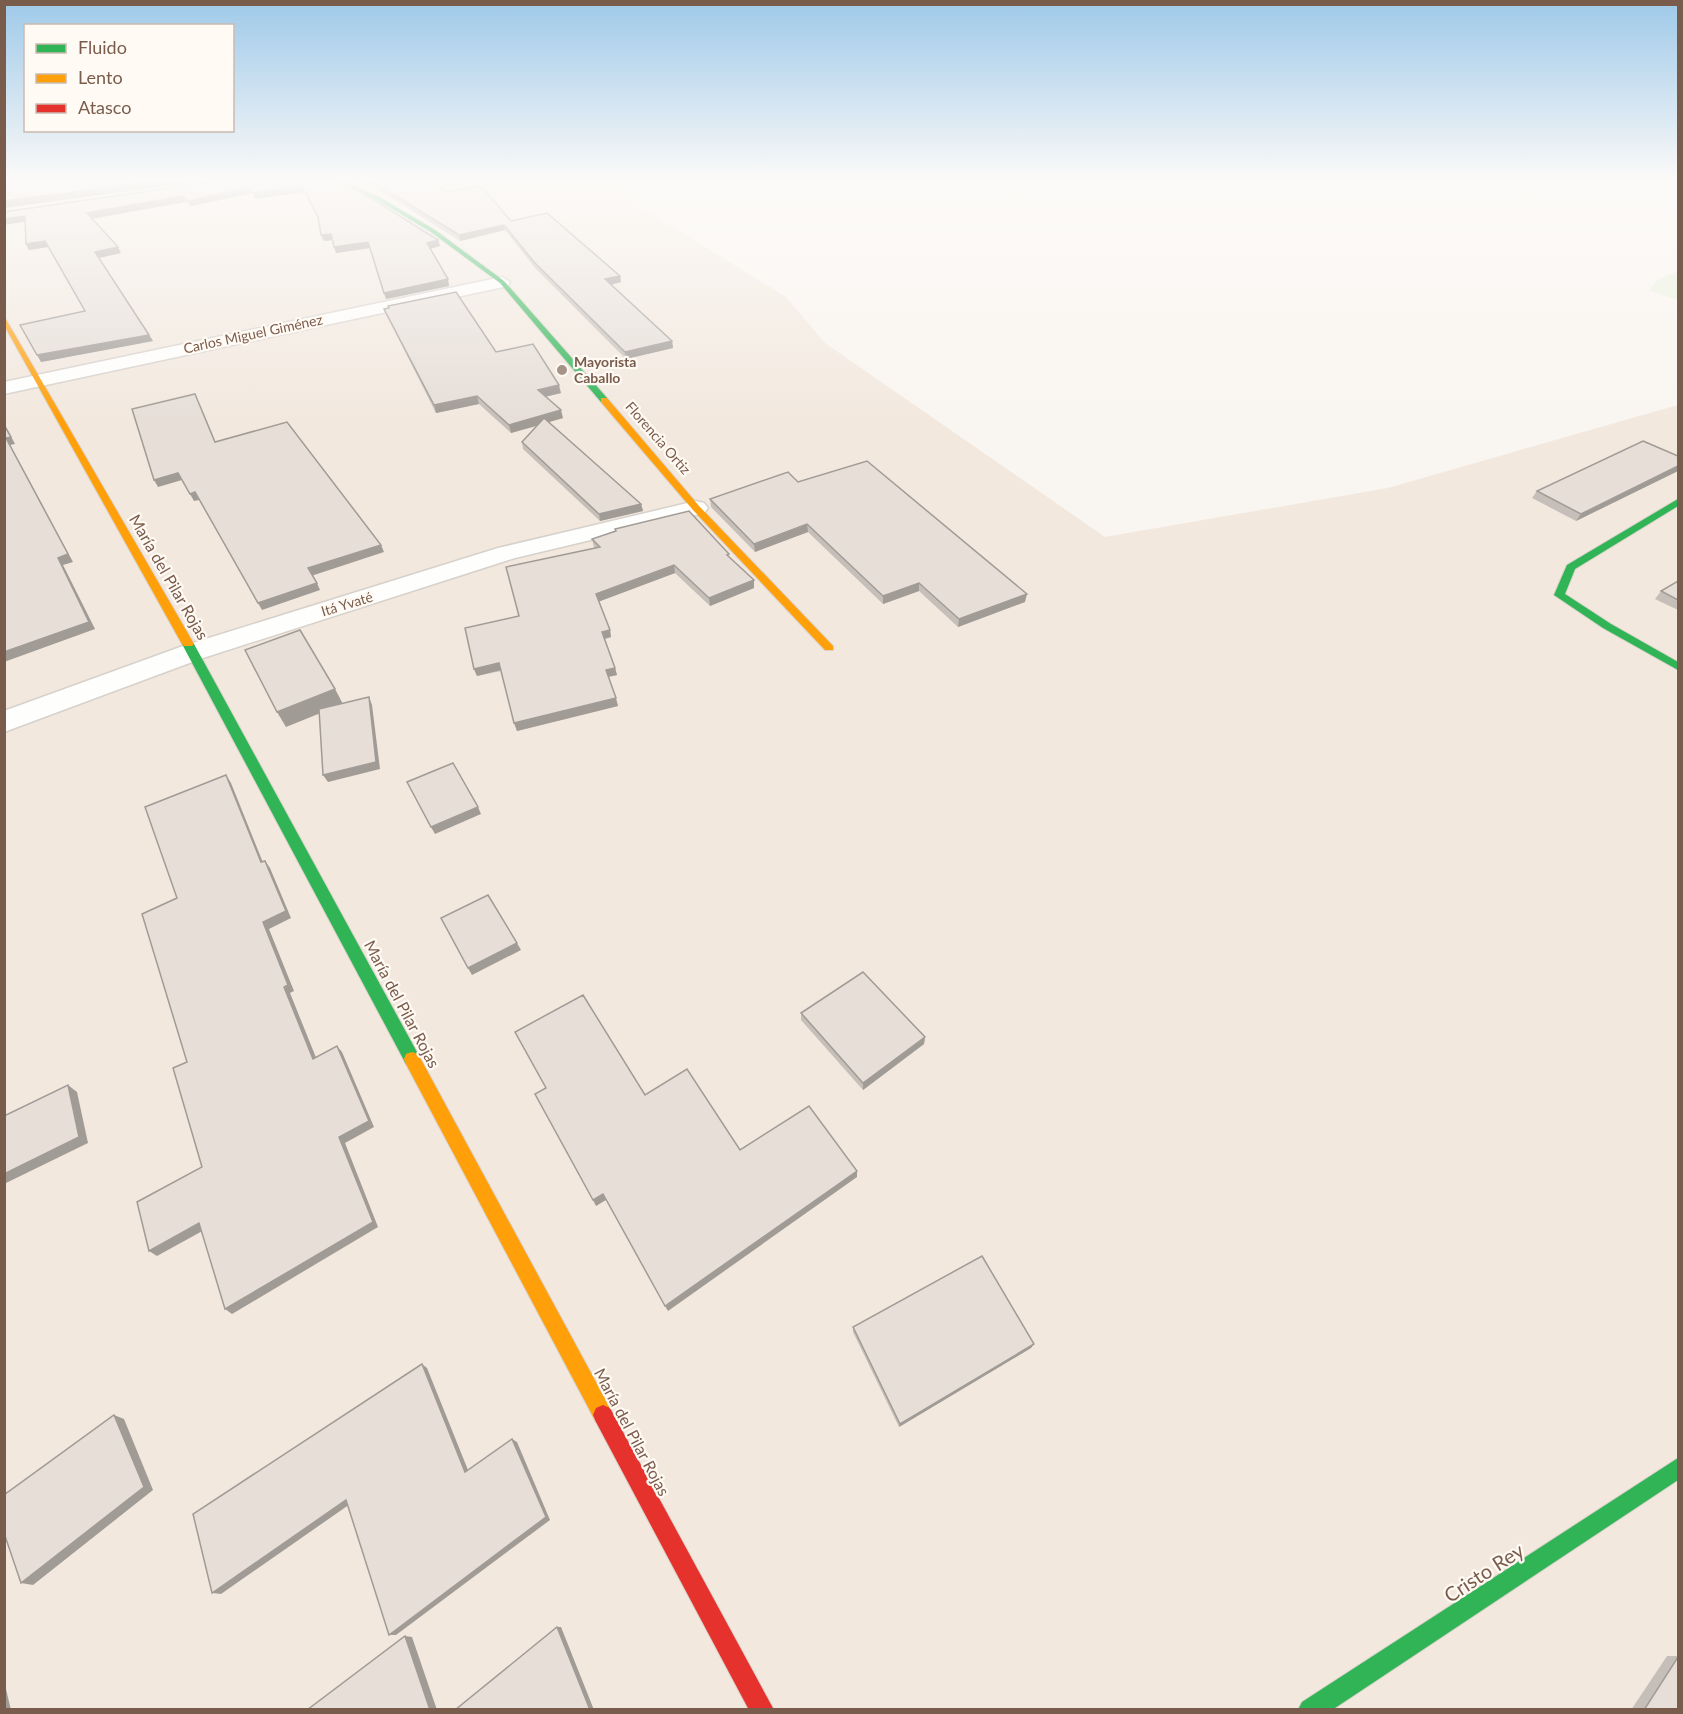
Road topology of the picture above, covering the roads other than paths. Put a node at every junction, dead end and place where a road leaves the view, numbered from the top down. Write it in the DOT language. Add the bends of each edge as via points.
graph roads {
  1 [pos="472,260"];
  2 [pos="502,282"];
  3 [pos="4,318"];
  4 [pos="38,380"];
  5 [pos="4,388"];
  6 [pos="1678,502"];
  7 [pos="696,507"];
  8 [pos="829,648"];
  9 [pos="193,652"];
  10 [pos="1678,666"];
  11 [pos="4,722"];
  12 [pos="1678,1468"];
  13 [pos="762,1710"];
  14 [pos="1310,1710"];
  1 -- 2 [label="street, Florencia Ortiz"];
  2 -- 4 [label="street, Carlos Miguel Giménez"];
  2 -- 7 [label="street, Florencia Ortiz"];
  3 -- 4 [label="street, María del Pilar Rojas"];
  4 -- 5 [label="street, Carlos Miguel Giménez"];
  4 -- 9 [label="street, María del Pilar Rojas"];
  6 -- 10 [label="street" via="1571,567 1559,595"];
  7 -- 8 [label="street, Florencia Ortiz"];
  7 -- 9 [label="street, Itá Yvaté" via="507,554"];
  9 -- 11 [label="street, Itá Yvaté"];
  9 -- 13 [label="street, María del Pilar Rojas"];
  12 -- 14 [label="street, Cristo Rey"];
}
